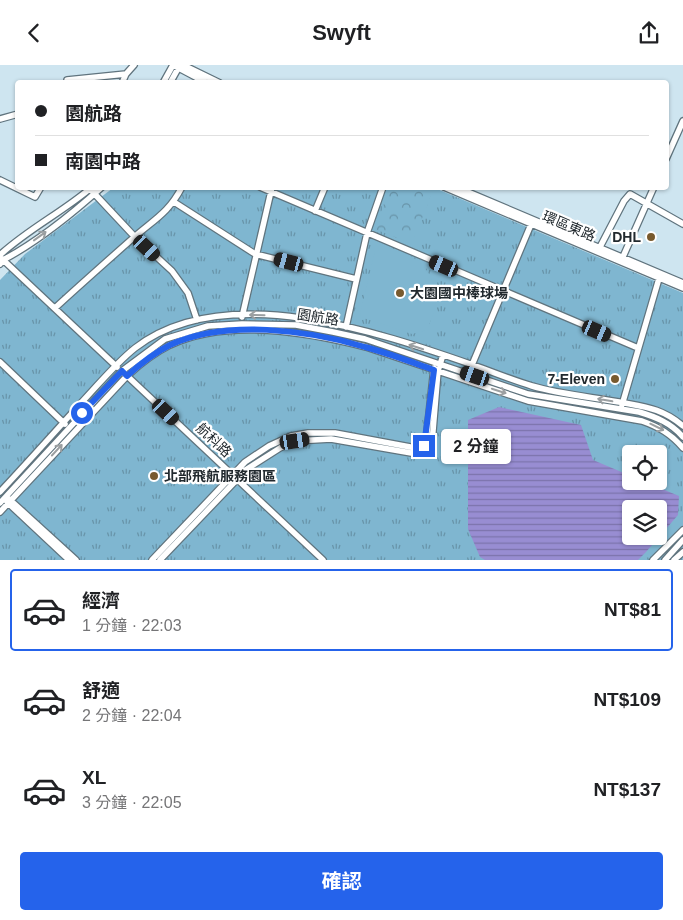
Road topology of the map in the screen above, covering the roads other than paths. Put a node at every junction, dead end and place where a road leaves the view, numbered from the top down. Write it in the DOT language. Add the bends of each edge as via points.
graph roads {
  1 [pos="134,65"];
  2 [pos="177,66"];
  3 [pos="126,74"];
  4 [pos="67,80"];
  5 [pos="123,80"];
  6 [pos="165,80"];
  7 [pos="171,80"];
  8 [pos="202,80"];
  9 [pos="212,80"];
  10 [pos="15,115"];
  11 [pos="0,119"];
  12 [pos="683,121"];
  13 [pos="669,152"];
  14 [pos="0,180"];
  15 [pos="15,187"];
  16 [pos="21,190"];
  17 [pos="39,190"];
  18 [pos="93,190"];
  19 [pos="180,190"];
  20 [pos="271,190"];
  21 [pos="324,190"];
  22 [pos="382,190"];
  23 [pos="452,190"];
  24 [pos="463,190"];
  25 [pos="653,190"];
  26 [pos="174,203"];
  27 [pos="647,203"];
  28 [pos="315,211"];
  29 [pos="532,221"];
  30 [pos="683,224"];
  31 [pos="367,233"];
  32 [pos="134,237"];
  33 [pos="600,247"];
  34 [pos="255,254"];
  35 [pos="1,259"];
  36 [pos="622,259"];
  37 [pos="660,276"];
  38 [pos="356,279"];
  39 [pos="683,283"];
  40 [pos="683,288"];
  41 [pos="502,290"];
  42 [pos="55,308"];
  43 [pos="241,315"];
  44 [pos="197,320"];
  45 [pos="242,324"];
  46 [pos="346,327"];
  47 [pos="638,349"];
  48 [pos="441,355"];
  49 [pos="0,362"];
  50 [pos="438,363"];
  51 [pos="472,365"];
  52 [pos="116,366"];
  53 [pos="436,370"];
  54 [pos="124,374"];
  55 [pos="622,406"];
  56 [pos="64,422"];
  57 [pos="683,426"];
  58 [pos="69,427"];
  59 [pos="74,432"];
  60 [pos="683,437"];
  61 [pos="683,448"];
  62 [pos="235,477"];
  63 [pos="4,497"];
  64 [pos="0,512"];
  65 [pos="683,531"];
  66 [pos="683,541"];
  67 [pos="683,552"];
  68 [pos="69,560"];
  69 [pos="76,560"];
  70 [pos="152,560"];
  71 [pos="160,560"];
  72 [pos="323,560"];
  73 [pos="653,560"];
  74 [pos="665,560"];
  75 [pos="674,560"];
  1 -- 3 [label="street"];
  2 -- 6 [label="street"];
  2 -- 7 [label="street"];
  2 -- 8 [label="street"];
  2 -- 9 [label="street"];
  3 -- 4 [label="street"];
  3 -- 5 [label="street"];
  10 -- 11 [label="street"];
  12 -- 13 [label="street"];
  14 -- 15 [label="street"];
  16 -- 17 [label="street" via="35,197"];
  18 -- 32 [label="street"];
  18 -- 35 [label="street" via="32,230"];
  35 -- 18 [label="street, one-way" via="46,232"];
  19 -- 26 [label="street"];
  20 -- 28 [label="street"];
  20 -- 34 [label="street"];
  21 -- 28 [label="street"];
  22 -- 31 [label="street"];
  23 -- 29 [label="street, 環區東路"];
  24 -- 29 [label="street, 環區東路"];
  25 -- 27 [label="street"];
  26 -- 32 [label="street"];
  26 -- 34 [label="street"];
  27 -- 30 [label="street"];
  27 -- 33 [label="street" via="628,195"];
  27 -- 36 [label="street"];
  28 -- 31 [label="street"];
  29 -- 33 [label="street, 環區東路"];
  29 -- 36 [label="street, 環區東路"];
  29 -- 41 [label="street"];
  31 -- 38 [label="street"];
  31 -- 41 [label="street"];
  32 -- 42 [label="street"];
  32 -- 44 [label="street" via="172,271 188,293"];
  33 -- 36 [label="street, 環區東路"];
  34 -- 38 [label="street"];
  34 -- 43 [label="street"];
  35 -- 42 [label="street, 航科路"];
  36 -- 37 [label="street, 環區東路"];
  37 -- 39 [label="street, 環區東路"];
  37 -- 40 [label="street, 環區東路"];
  37 -- 47 [label="street"];
  38 -- 46 [label="street"];
  41 -- 47 [label="street"];
  41 -- 51 [label="street"];
  42 -- 52 [label="street, 航科路"];
  43 -- 44 [label="street"];
  43 -- 45 [label="street"];
  46 -- 43 [label="street, one-way" via="306,319"];
  44 -- 52 [label="street" via="145,341"];
  45 -- 50 [label="street, 園航路" via="296,325 338,333"];
  45 -- 54 [label="street, 園航路" via="208,327 165,339"];
  48 -- 46 [label="street, one-way"];
  47 -- 55 [label="street"];
  48 -- 50 [label="street"];
  48 -- 51 [label="street"];
  49 -- 56 [label="street"];
  50 -- 53 [label="street"];
  50 -- 55 [label="street, 園航路" via="528,394"];
  55 -- 51 [label="street, one-way" via="532,386"];
  52 -- 54 [label="street, 航科路"];
  52 -- 56 [label="street"];
  53 -- 54 [label="street" via="330,339 248,330 218,332 182,340"];
  53 -- 61 [label="street, one-way" via="536,403 656,425"];
  53 -- 62 [label="street" via="432,443 428,452 417,454 350,441 295,441"];
  54 -- 58 [label="street, 園航路"];
  54 -- 59 [label="street"];
  54 -- 62 [label="street, 航科路"];
  55 -- 57 [label="street" via="653,408"];
  55 -- 60 [label="street, 園航路" via="653,416"];
  56 -- 58 [label="street"];
  56 -- 63 [label="street"];
  58 -- 59 [label="street"];
  58 -- 63 [label="street, 園航路"];
  63 -- 59 [label="street, one-way"];
  62 -- 70 [label="street"];
  62 -- 71 [label="street"];
  62 -- 72 [label="street, 航科路"];
  63 -- 64 [label="street"];
  63 -- 68 [label="street"];
  63 -- 69 [label="street"];
  65 -- 73 [label="street"];
  66 -- 74 [label="street"];
  67 -- 75 [label="street"];
}
